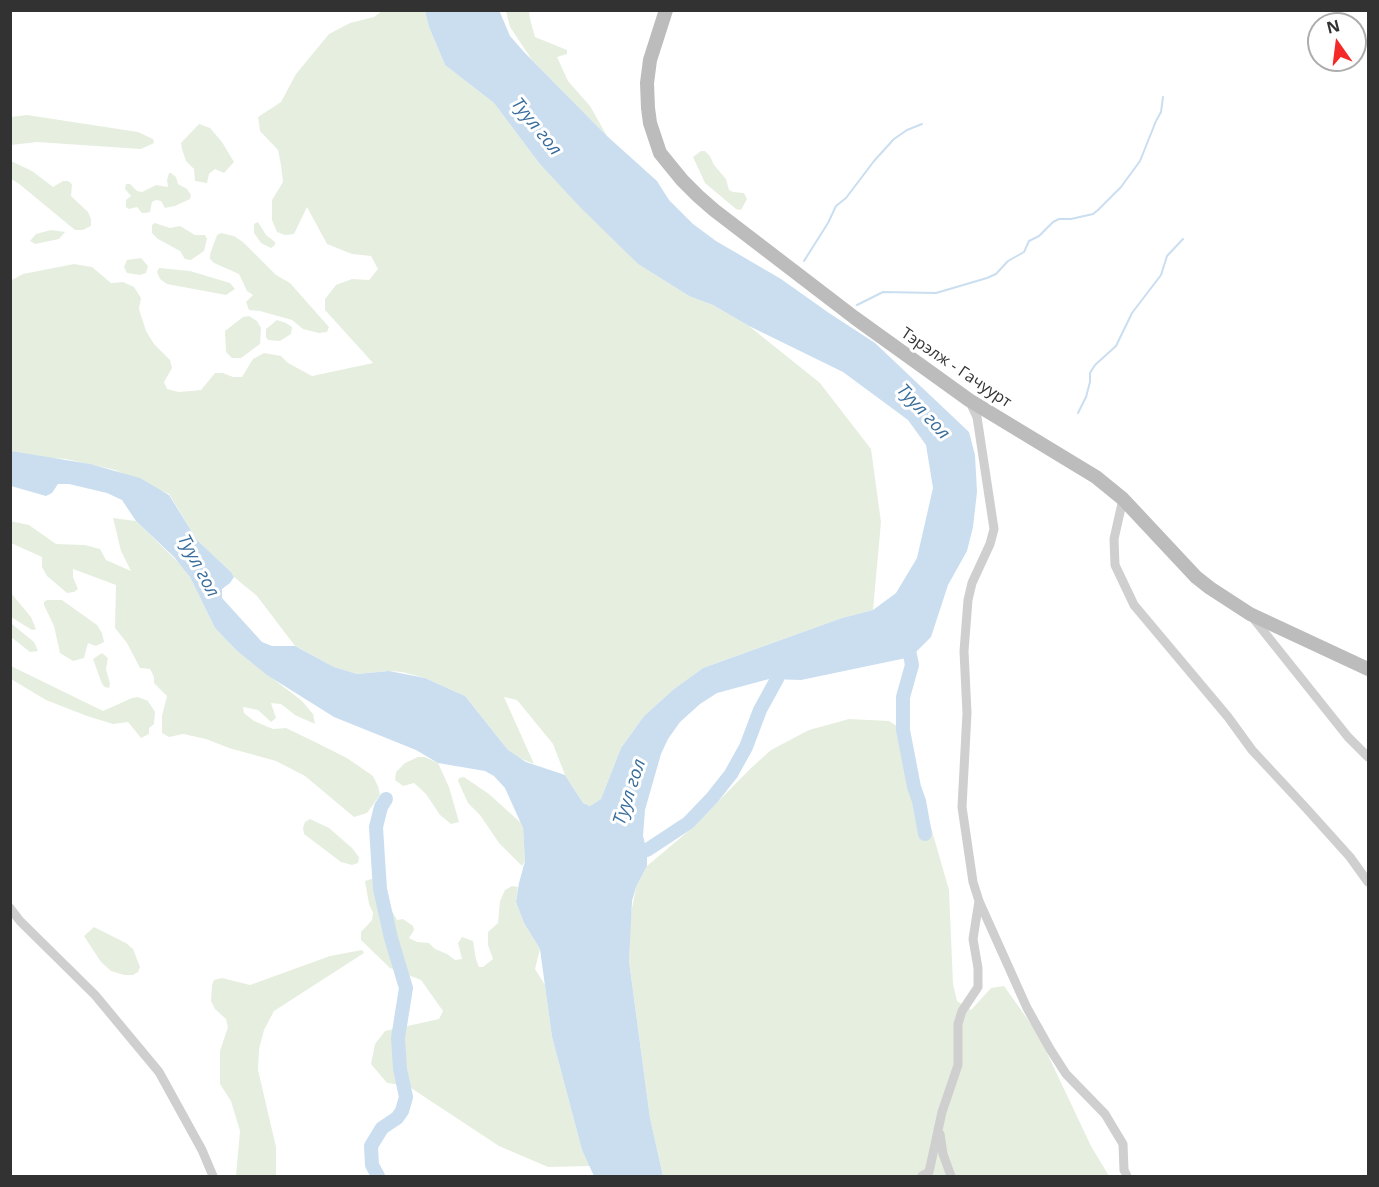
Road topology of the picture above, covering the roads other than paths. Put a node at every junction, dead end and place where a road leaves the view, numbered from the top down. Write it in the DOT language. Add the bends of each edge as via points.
graph roads {
  1 [pos="666,10"];
  2 [pos="969,400"];
  3 [pos="1124,499"];
  4 [pos="1250,614"];
  5 [pos="1368,669"];
  6 [pos="1368,757"];
  7 [pos="1368,882"];
  8 [pos="979,901"];
  9 [pos="10,908"];
  10 [pos="939,1128"];
  11 [pos="213,1176"];
  12 [pos="922,1176"];
  13 [pos="951,1176"];
  14 [pos="1127,1176"];
  1 -- 2 [label="main road, Тэрэлж - Гачуурт" via="650,60 647,91 654,134 669,166 714,210"];
  2 -- 3 [label="main road, Тэрэлж - Гачуурт"];
  2 -- 8 [label="street" via="976,417 994,529 972,583 964,651 967,713 962,807"];
  3 -- 4 [label="main road, Тэрэлж - Гачуурт" via="1196,577"];
  3 -- 7 [label="street" via="1114,539 1115,565 1134,605 1252,750"];
  4 -- 5 [label="main road, Тэрэлж - Гачуурт"];
  4 -- 6 [label="street"];
  8 -- 10 [label="street" via="973,939 978,987 958,1024 958,1065"];
  8 -- 14 [label="street" via="1027,1008 1050,1049 1066,1074 1105,1114 1123,1144"];
  9 -- 11 [label="street" via="95,995 159,1072"];
  10 -- 12 [label="street" via="929,1172"];
  10 -- 13 [label="street"];
}
